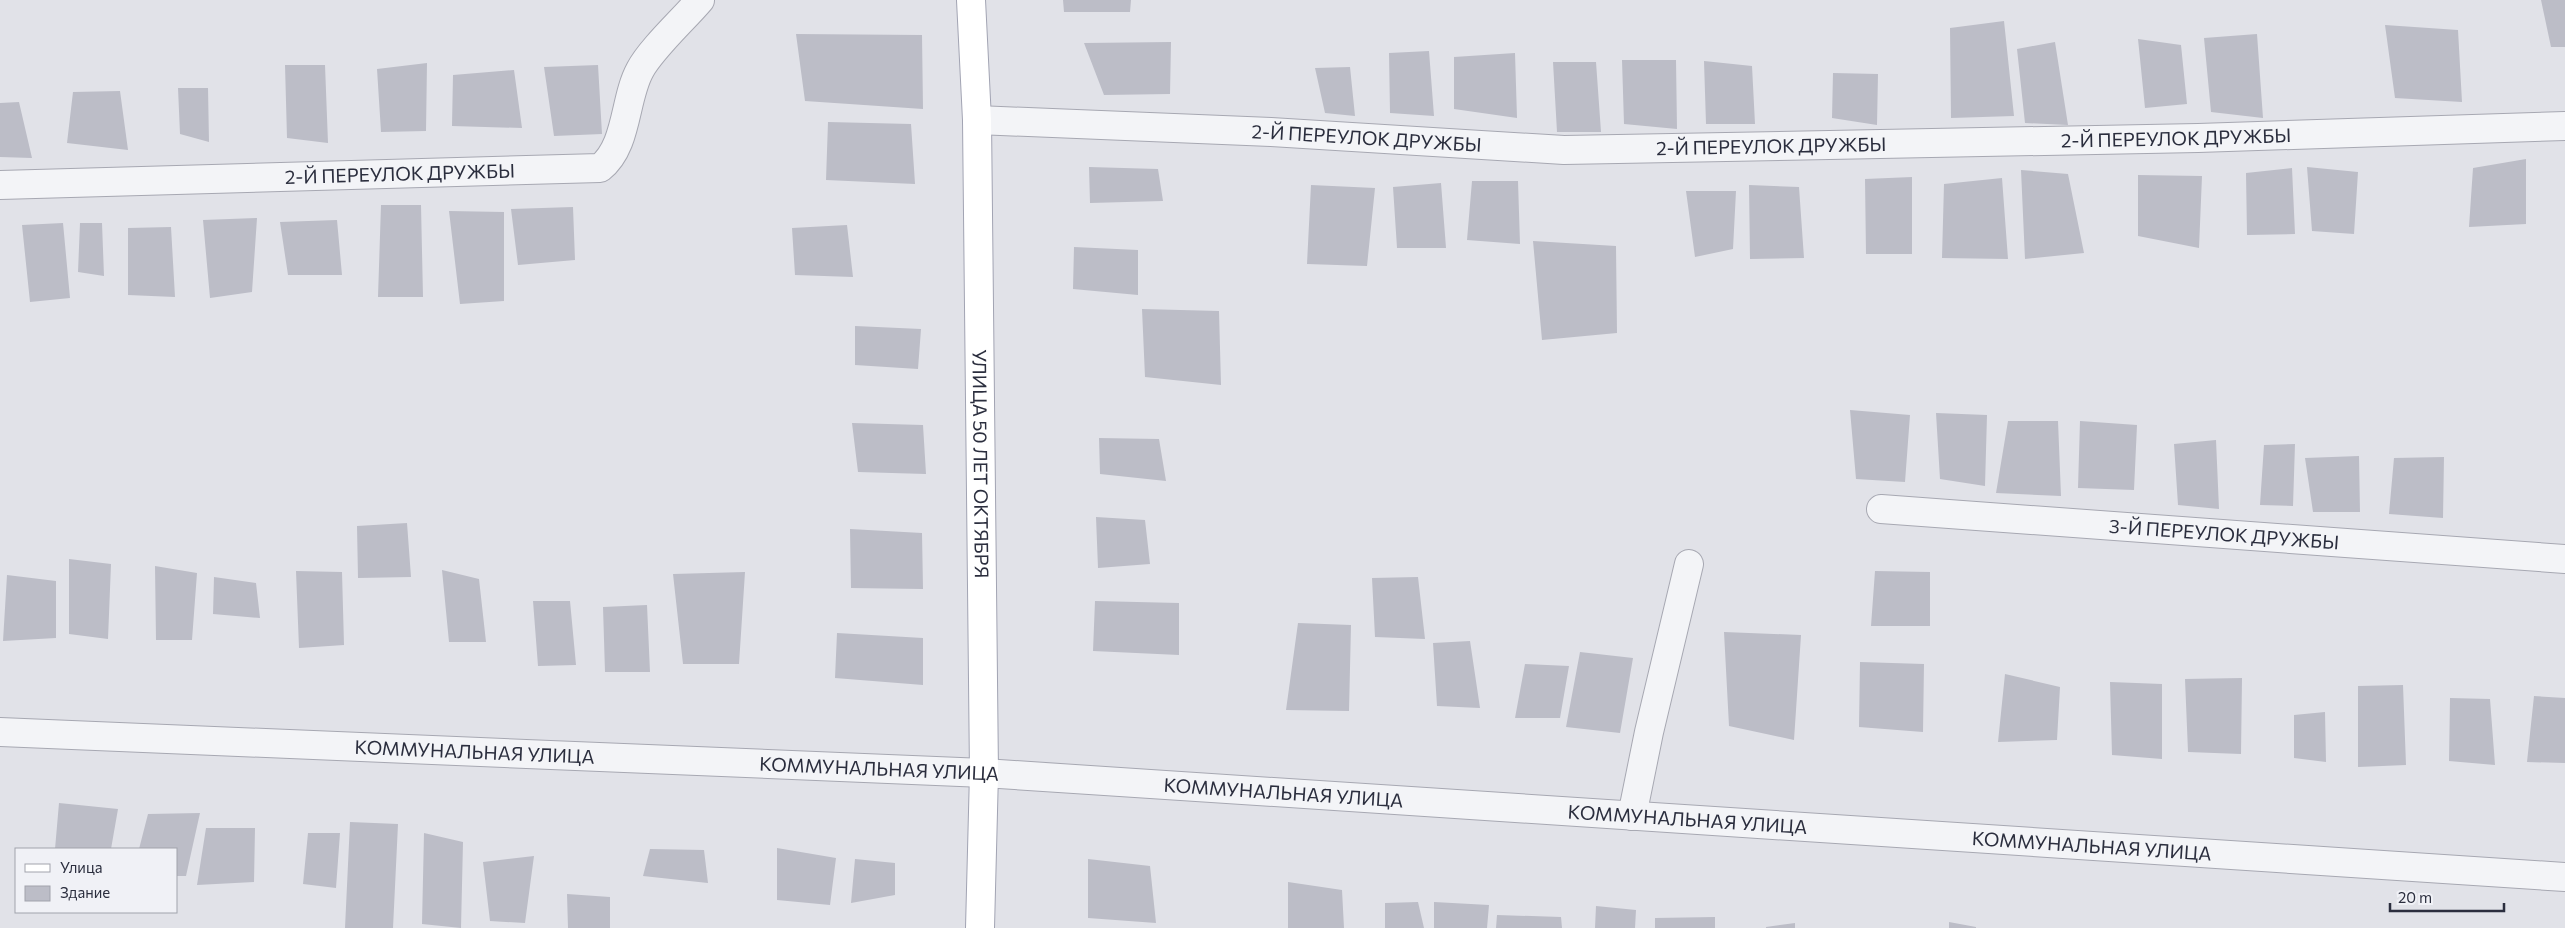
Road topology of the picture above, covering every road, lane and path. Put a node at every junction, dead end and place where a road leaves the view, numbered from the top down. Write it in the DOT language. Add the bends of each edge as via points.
graph roads {
  1 [pos="700,0"];
  2 [pos="971,0"];
  3 [pos="977,120"];
  4 [pos="2565,126"];
  5 [pos="0,185"];
  6 [pos="1882,510"];
  7 [pos="2565,559"];
  8 [pos="1689,564"];
  9 [pos="0,732"];
  10 [pos="984,773"];
  11 [pos="1632,816"];
  12 [pos="2565,877"];
  13 [pos="980,928"];
  1 -- 5 [label="street, 2-Й ПЕРЕУЛОК ДРУЖБЫ" via="640,70 617,143 600,168"];
  2 -- 3 [label="main road, УЛИЦА 50 ЛЕТ ОКТЯБРЯ"];
  3 -- 4 [label="street, 2-Й ПЕРЕУЛОК ДРУЖБЫ" via="1271,132 1564,150 2188,138"];
  3 -- 10 [label="main road, УЛИЦА 50 ЛЕТ ОКТЯБРЯ"];
  6 -- 7 [label="street, 3-Й ПЕРЕУЛОК ДРУЖБЫ"];
  8 -- 11 [label="street"];
  9 -- 10 [label="street, КОММУНАЛЬНАЯ УЛИЦА"];
  10 -- 11 [label="street, КОММУНАЛЬНАЯ УЛИЦА"];
  10 -- 13 [label="main road, УЛИЦА 50 ЛЕТ ОКТЯБРЯ"];
  11 -- 12 [label="street, КОММУНАЛЬНАЯ УЛИЦА"];
}
